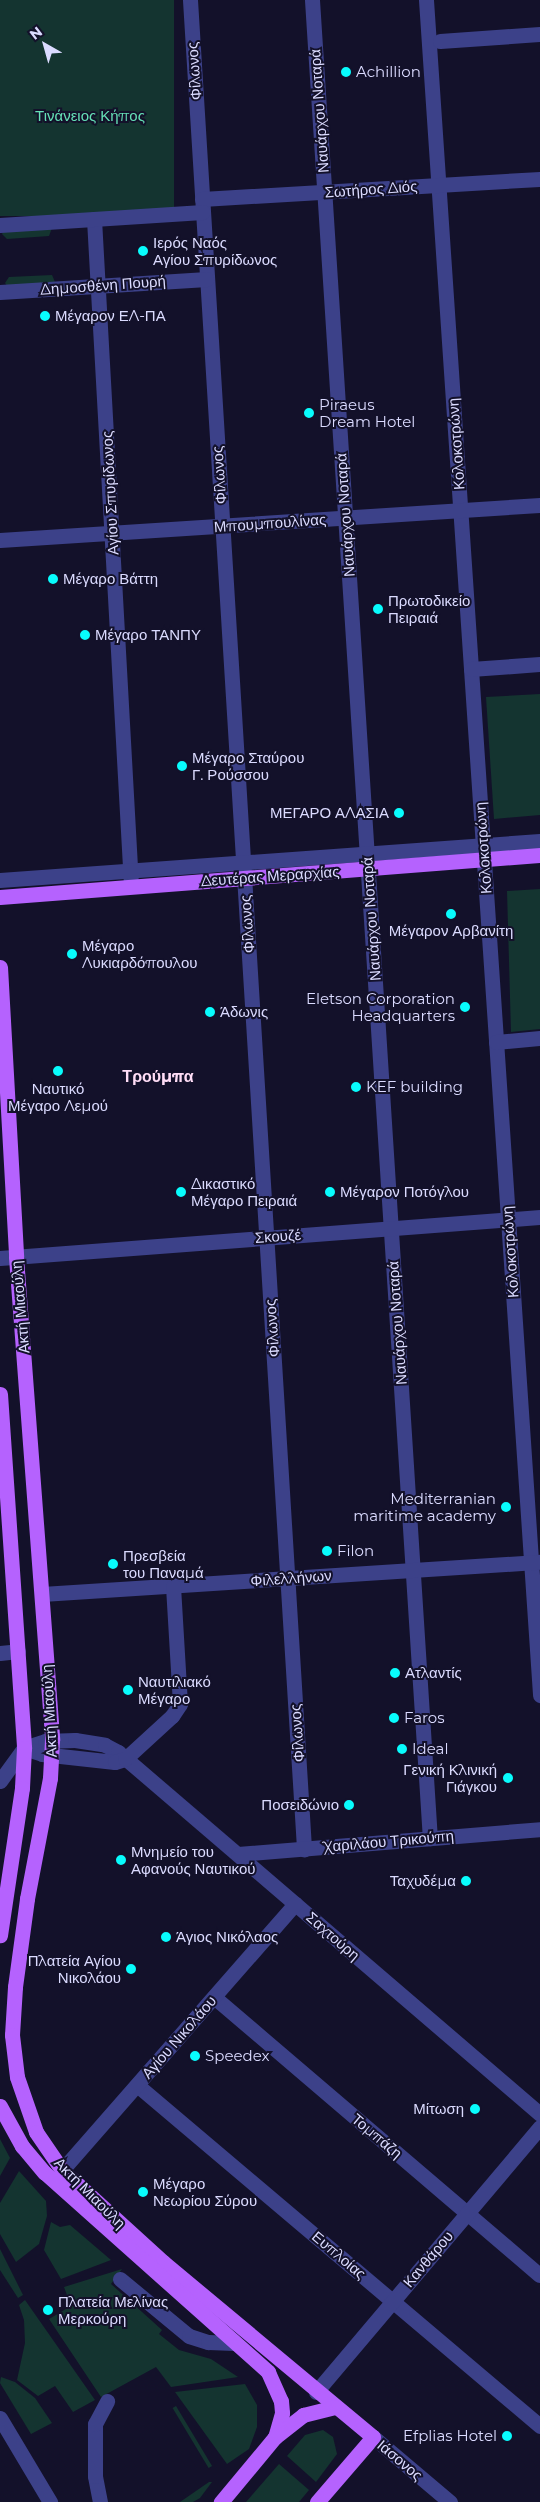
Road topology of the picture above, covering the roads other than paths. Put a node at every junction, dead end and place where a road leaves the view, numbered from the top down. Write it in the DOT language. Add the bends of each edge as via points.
graph roads {
  1 [pos="190,0"];
  2 [pos="312,0"];
  3 [pos="426,0"];
  4 [pos="540,34"];
  5 [pos="440,41"];
  6 [pos="540,179"];
  7 [pos="438,185"];
  8 [pos="324,192"];
  9 [pos="202,206"];
  10 [pos="94,219"];
  11 [pos="0,225"];
  12 [pos="207,279"];
  13 [pos="98,285"];
  14 [pos="0,292"];
  15 [pos="540,505"];
  16 [pos="460,510"];
  17 [pos="345,518"];
  18 [pos="222,526"];
  19 [pos="112,533"];
  20 [pos="0,540"];
  21 [pos="540,664"];
  22 [pos="540,669"];
  23 [pos="471,672"];
  24 [pos="540,841"];
  25 [pos="483,852"];
  26 [pos="540,855"];
  27 [pos="367,861"];
  28 [pos="243,862"];
  29 [pos="130,870"];
  30 [pos="244,878"];
  31 [pos="0,880"];
  32 [pos="131,886"];
  33 [pos="0,897"];
  34 [pos="0,967"];
  35 [pos="540,1038"];
  36 [pos="496,1042"];
  37 [pos="540,1217"];
  38 [pos="508,1220"];
  39 [pos="390,1228"];
  40 [pos="266,1237"];
  41 [pos="16,1256"];
  42 [pos="0,1258"];
  43 [pos="0,1394"];
  44 [pos="536,1562"];
  45 [pos="413,1570"];
  46 [pos="287,1578"];
  47 [pos="173,1586"];
  48 [pos="42,1594"];
  49 [pos="18,1651"];
  50 [pos="0,1652"];
  51 [pos="540,1695"];
  52 [pos="52,1747"];
  53 [pos="24,1748"];
  54 [pos="125,1759"];
  55 [pos="0,1781"];
  56 [pos="0,1787"];
  57 [pos="22,1788"];
  58 [pos="540,1829"];
  59 [pos="430,1838"];
  60 [pos="304,1848"];
  61 [pos="238,1854"];
  62 [pos="4,1893"];
  63 [pos="295,1904"];
  64 [pos="0,1936"];
  65 [pos="214,1996"];
  66 [pos="137,2085"];
  67 [pos="0,2106"];
  68 [pos="540,2114"];
  69 [pos="540,2127"];
  70 [pos="62,2170"];
  71 [pos="468,2213"];
  72 [pos="540,2274"];
  73 [pos="120,2280"];
  74 [pos="393,2301"];
  75 [pos="234,2343"];
  76 [pos="316,2392"];
  77 [pos="107,2401"];
  78 [pos="334,2407"];
  79 [pos="0,2418"];
  80 [pos="540,2426"];
  81 [pos="275,2437"];
  82 [pos="373,2437"];
  83 [pos="50,2502"];
  84 [pos="100,2502"];
  85 [pos="221,2502"];
  86 [pos="317,2502"];
  87 [pos="450,2502"];
  1 -- 9 [label="street, Φίλωνος"];
  2 -- 8 [label="street, Ναυάρχου Νοταρά"];
  3 -- 7 [label="street, Κολοκοτρώνη"];
  4 -- 5 [label="street"];
  6 -- 7 [label="street, Σωτήρος Διός"];
  7 -- 8 [label="street, Σωτήρος Διός"];
  7 -- 16 [label="street, Κολοκοτρώνη"];
  8 -- 9 [label="street, Σωτήρος Διός"];
  8 -- 17 [label="street, Ναυάρχου Νοταρά"];
  9 -- 10 [label="street, Σωτήρος Διός"];
  9 -- 12 [label="street, Φίλωνος"];
  10 -- 11 [label="street, Σωτήρος Διός"];
  10 -- 13 [label="street, Αγίου Σπυρίδωνος"];
  12 -- 13 [label="street, Δημοσθένη Πουρή"];
  12 -- 18 [label="street, Φίλωνος"];
  13 -- 14 [label="street, Δημοσθένη Πουρή"];
  13 -- 19 [label="street, Αγίου Σπυρίδωνος"];
  15 -- 16 [label="street, Μπουμπουλίνας"];
  16 -- 17 [label="street, Μπουμπουλίνας"];
  16 -- 23 [label="street, Κολοκοτρώνη"];
  17 -- 18 [label="street, Μπουμπουλίνας"];
  17 -- 27 [label="street, Ναυάρχου Νοταρά"];
  18 -- 19 [label="street, Μπουμπουλίνας"];
  18 -- 28 [label="street, Φίλωνος"];
  19 -- 20 [label="street, Μπουμπουλίνας"];
  19 -- 29 [label="street, Αγίου Σπυρίδωνος"];
  21 -- 23 [label="street"];
  22 -- 23 [label="street"];
  23 -- 25 [label="street, Κολοκοτρώνη"];
  24 -- 25 [label="street, Δευτέρας Μεραρχίας"];
  25 -- 26 [label="main road, Δευτέρας Μεραρχίας"];
  25 -- 27 [label="main road, Δευτέρας Μεραρχίας"];
  25 -- 36 [label="street, Κολοκοτρώνη"];
  27 -- 28 [label="street, Δευτέρας Μεραρχίας"];
  27 -- 30 [label="main road, Δευτέρας Μεραρχίας"];
  27 -- 39 [label="street, Ναυάρχου Νοταρά"];
  28 -- 29 [label="street, Δευτέρας Μεραρχίας"];
  28 -- 30 [label="street, Φίλωνος"];
  29 -- 31 [label="street, Δευτέρας Μεραρχίας"];
  29 -- 32 [label="street, Αγίου Σπυρίδωνος"];
  30 -- 32 [label="main road, Δευτέρας Μεραρχίας"];
  30 -- 40 [label="street, Φίλωνος"];
  32 -- 33 [label="main road, Δευτέρας Μεραρχίας"];
  34 -- 41 [label="main road, Ακτή Μιαούλη"];
  35 -- 36 [label="street"];
  36 -- 38 [label="street, Κολοκοτρώνη"];
  37 -- 38 [label="street, Σκουζέ"];
  38 -- 39 [label="street, Σκουζέ"];
  38 -- 44 [label="street, Κολοκοτρώνη"];
  39 -- 40 [label="street, Σκουζέ"];
  39 -- 45 [label="street, Ναυάρχου Νοταρά"];
  40 -- 41 [label="street, Σκουζέ"];
  40 -- 46 [label="street, Φίλωνος"];
  41 -- 42 [label="street, Σκουζέ"];
  41 -- 48 [label="main road, Ακτή Μιαούλη"];
  43 -- 49 [label="main road, Ακτή Μιαούλη"];
  44 -- 45 [label="street, Φιλελλήνων"];
  44 -- 51 [label="street, Κολοκοτρώνη"];
  45 -- 46 [label="street, Φιλελλήνων"];
  45 -- 59 [label="street, Ναυάρχου Νοταρά"];
  46 -- 47 [label="street, Φιλελλήνων"];
  46 -- 60 [label="street, Φίλωνος"];
  47 -- 48 [label="street, Φιλελλήνων"];
  47 -- 54 [label="street" via="180,1704 172,1716"];
  48 -- 52 [label="main road, Ακτή Μιαούλη"];
  49 -- 50 [label="street"];
  49 -- 53 [label="main road, Ακτή Μιαούλη"];
  52 -- 53 [label="street, Σαχτούρη"];
  52 -- 54 [label="street, Σαχτούρη" via="97,1743 112,1748"];
  52 -- 70 [label="main road, Ακτή Μιαούλη" via="27,1899 12,2035 17,2077 28,2115"];
  53 -- 55 [label="street"];
  53 -- 57 [label="main road, Ακτή Μιαούλη"];
  54 -- 61 [label="street, Σαχτούρη"];
  56 -- 57 [label="street"];
  57 -- 62 [label="main road, Ακτή Μιαούλη"];
  58 -- 59 [label="street, Χαριλάου Τρικούπη"];
  59 -- 60 [label="street, Χαριλάου Τρικούπη"];
  60 -- 61 [label="street, Χαριλάου Τρικούπη"];
  61 -- 63 [label="street, Σαχτούρη"];
  62 -- 64 [label="main road, Ακτή Μιαούλη"];
  63 -- 65 [label="street, Αγίου Νικολάου"];
  63 -- 68 [label="street, Σαχτούρη"];
  65 -- 66 [label="street, Αγίου Νικολάου"];
  65 -- 71 [label="street, Τομπάζη"];
  66 -- 70 [label="street, Αγίου Νικολάου"];
  66 -- 74 [label="street, Ευπλοίας"];
  67 -- 75 [label="main road, Ακτή Μιαούλη" via="22,2146 44,2173"];
  69 -- 71 [label="street, Κανθάρου"];
  70 -- 76 [label="main road, Ακτή Μιαούλη" via="163,2262"];
  71 -- 72 [label="street, Τομπάζη"];
  71 -- 74 [label="street, Κανθάρου"];
  73 -- 75 [label="street" via="189,2336 208,2342"];
  74 -- 76 [label="street, Κανθάρου"];
  74 -- 80 [label="street, Ευπλοίας"];
  75 -- 81 [label="main road, Ακτή Μιαούλη" via="268,2372 278,2393 282,2413"];
  76 -- 78 [label="main road, Ακτή Μιαούλη"];
  77 -- 84 [label="street" via="95,2424 95,2476"];
  78 -- 81 [label="main road, Ακτή Μιαούλη" via="303,2415"];
  78 -- 82 [label="main road, Ακτή Μιαούλη"];
  79 -- 83 [label="street"];
  81 -- 85 [label="main road, Ακτή Μιαούλη" via="267,2451"];
  82 -- 86 [label="main road"];
  82 -- 87 [label="street, Ιάσονος"];
}
